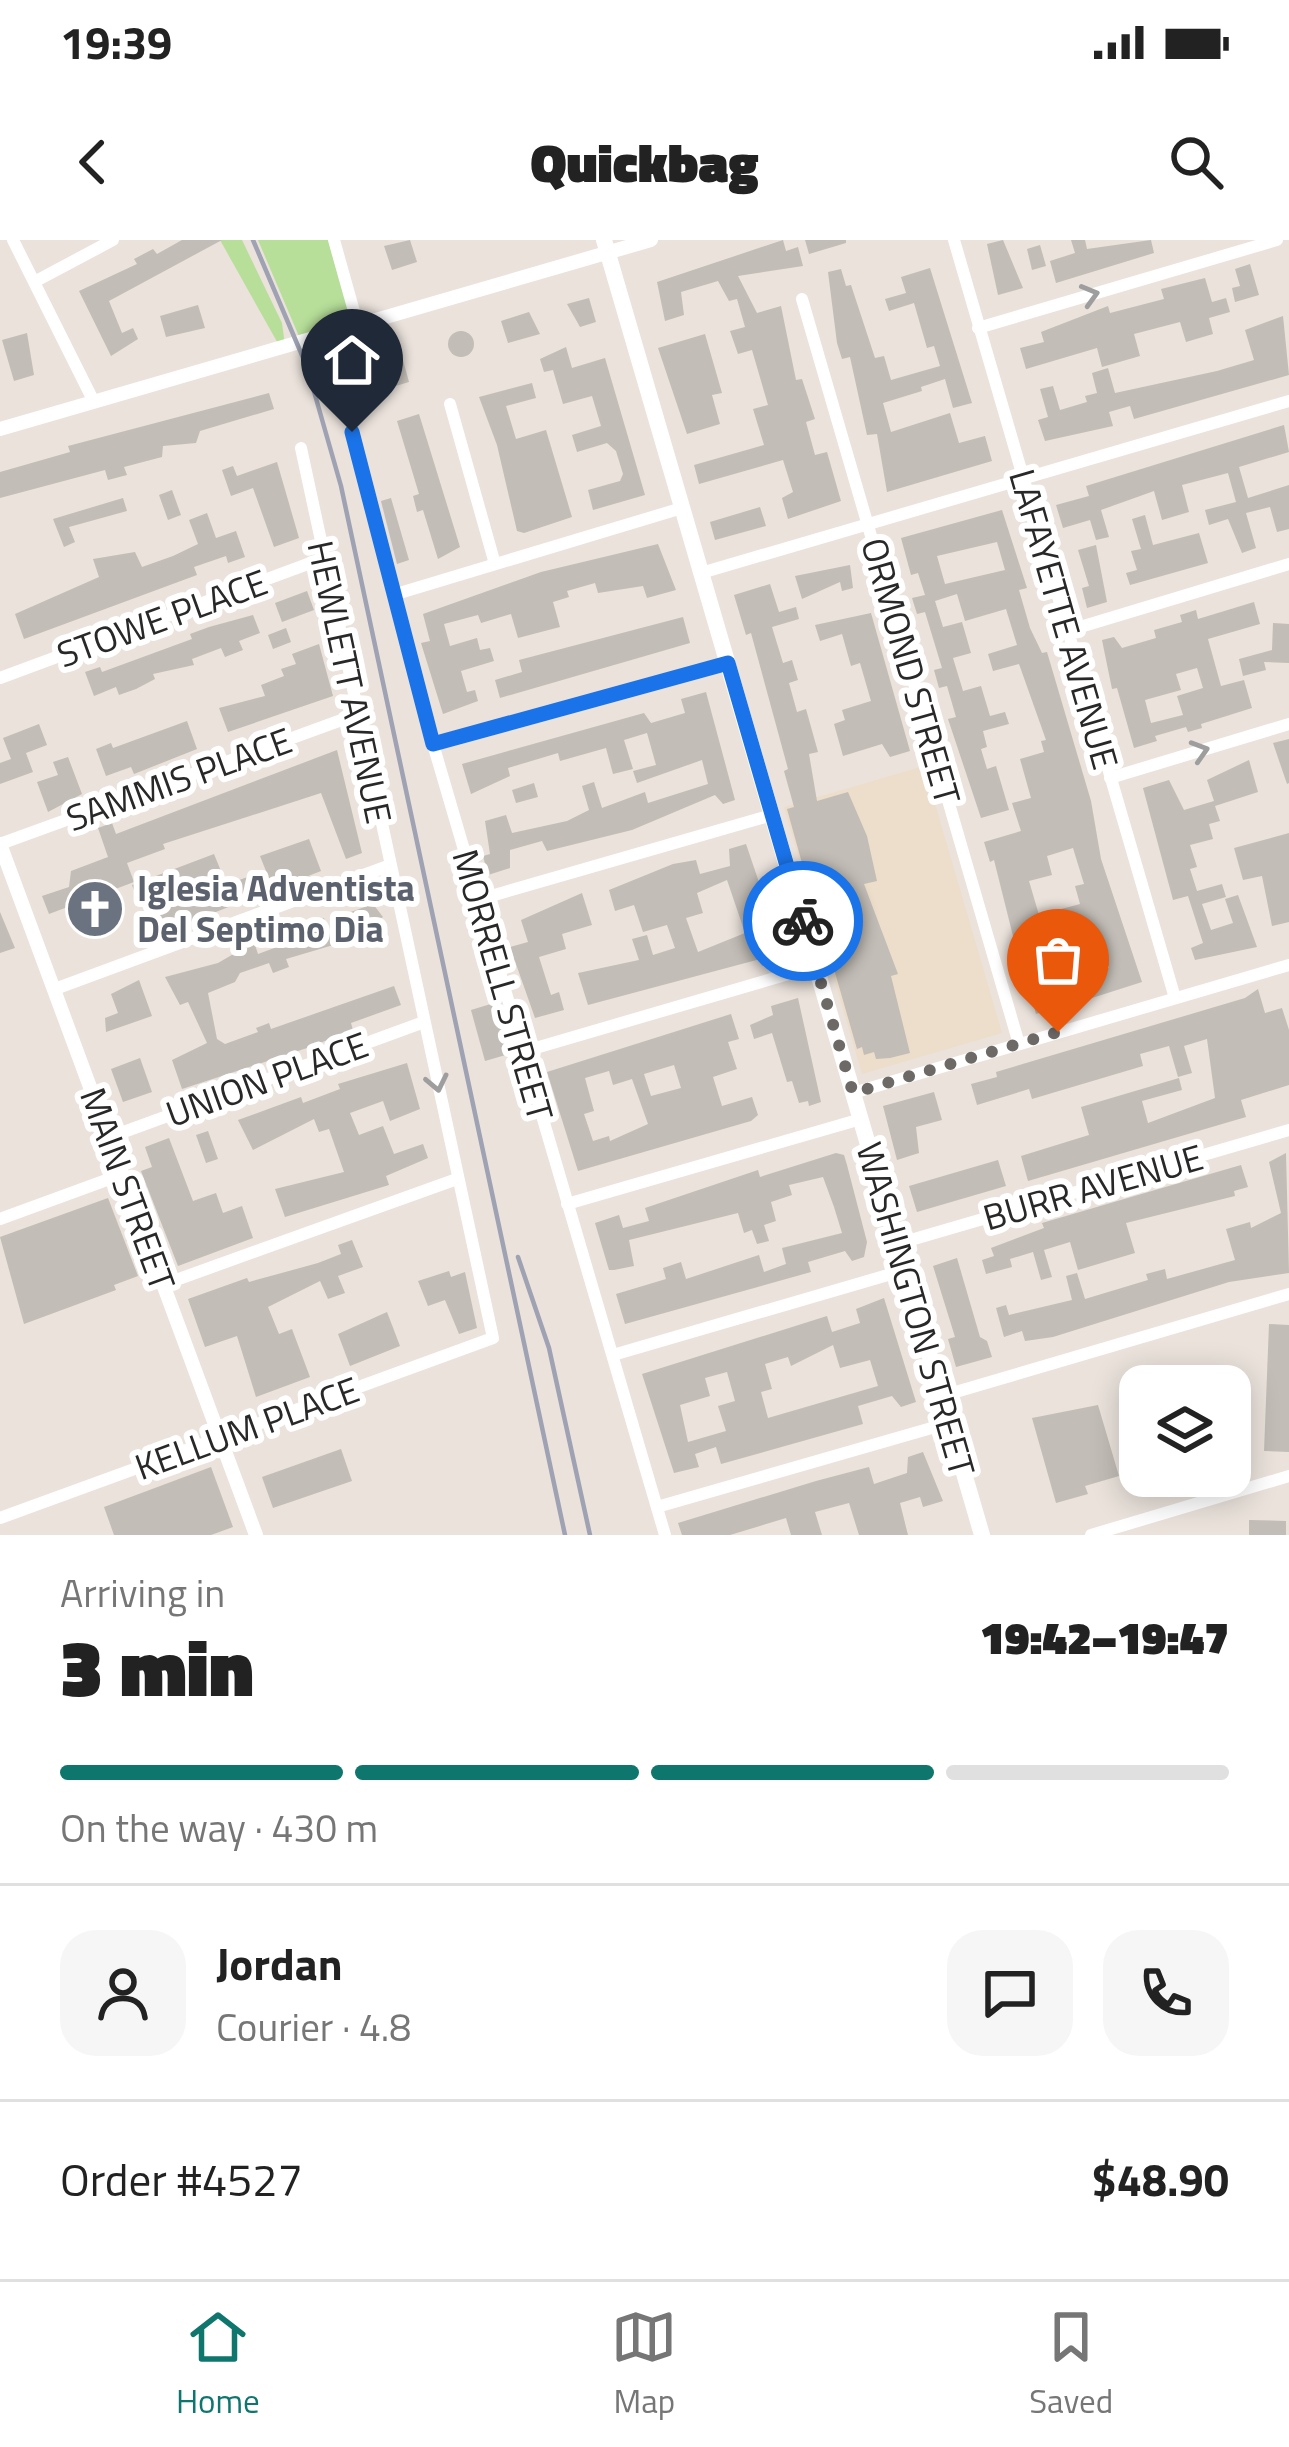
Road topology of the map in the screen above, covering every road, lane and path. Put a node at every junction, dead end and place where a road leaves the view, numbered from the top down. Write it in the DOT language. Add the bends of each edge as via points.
graph roads {
  1 [pos="13,240"];
  2 [pos="113,240"];
  3 [pos="334,240"];
  4 [pos="651,240"];
  5 [pos="954,240"];
  6 [pos="1277,240"];
  7 [pos="606,246"];
  8 [pos="36,281"];
  9 [pos="802,299"];
  10 [pos="357,322"];
  11 [pos="978,328"];
  12 [pos="93,400"];
  13 [pos="1289,401"];
  14 [pos="450,404"];
  15 [pos="0,429"];
  16 [pos="352,432"];
  17 [pos="301,448"];
  18 [pos="1022,479"];
  19 [pos="682,508"];
  20 [pos="868,524"];
  21 [pos="324,558"];
  22 [pos="495,564"];
  23 [pos="1289,564"];
  24 [pos="701,573"];
  25 [pos="393,595"];
  26 [pos="1067,631"];
  27 [pos="728,663"];
  28 [pos="0,678"];
  29 [pos="358,714"];
  30 [pos="1289,724"];
  31 [pos="433,744"];
  32 [pos="1110,778"];
  33 [pos="772,815"];
  34 [pos="0,844"];
  35 [pos="388,866"];
  36 [pos="477,900"];
  37 [pos="1289,965"];
  38 [pos="816,966"];
  39 [pos="55,988"];
  40 [pos="1174,998"];
  41 [pos="424,1022"];
  42 [pos="1019,1044"];
  43 [pos="522,1052"];
  44 [pos="853,1093"];
  45 [pos="861,1119"];
  46 [pos="1289,1130"];
  47 [pos="110,1137"];
  48 [pos="123,1174"];
  49 [pos="457,1179"];
  50 [pos="567,1204"];
  51 [pos="0,1219"];
  52 [pos="897,1244"];
  53 [pos="905,1270"];
  54 [pos="162,1286"];
  55 [pos="1289,1294"];
  56 [pos="493,1338"];
  57 [pos="613,1355"];
  58 [pos="941,1396"];
  59 [pos="949,1423"];
  60 [pos="220,1438"];
  61 [pos="1289,1476"];
  62 [pos="657,1508"];
  63 [pos="0,1518"];
  64 [pos="256,1535"];
  65 [pos="665,1535"];
  66 [pos="982,1535"];
  67 [pos="1091,1535"];
  1 -- 8 [label="street"];
  2 -- 8 [label="street"];
  3 -- 10 [label="street"];
  4 -- 7 [label="street"];
  5 -- 11 [label="street, LAFAYETTE AVENUE"];
  11 -- 6 [label="street, one-way"];
  7 -- 10 [label="street"];
  7 -- 19 [label="main road, WASHINGTON STREET"];
  8 -- 12 [label="street"];
  9 -- 20 [label="street, ORMOND STREET"];
  10 -- 12 [label="street"];
  11 -- 18 [label="street, LAFAYETTE AVENUE"];
  12 -- 15 [label="street"];
  13 -- 18 [label="street"];
  14 -- 22 [label="street"];
  16 -- 25 [label="street, MORRELL STREET"];
  17 -- 21 [label="street, HEWLETT AVENUE"];
  18 -- 20 [label="street"];
  18 -- 26 [label="street, LAFAYETTE AVENUE"];
  19 -- 22 [label="street"];
  19 -- 24 [label="main road, WASHINGTON STREET"];
  20 -- 24 [label="street"];
  20 -- 42 [label="street, ORMOND STREET"];
  21 -- 28 [label="street, STOWE PLACE"];
  21 -- 29 [label="street, HEWLETT AVENUE"];
  22 -- 25 [label="street"];
  23 -- 26 [label="street"];
  24 -- 27 [label="main road, WASHINGTON STREET"];
  25 -- 31 [label="street, MORRELL STREET"];
  26 -- 32 [label="street, LAFAYETTE AVENUE"];
  27 -- 31 [label="street"];
  27 -- 33 [label="main road, WASHINGTON STREET"];
  29 -- 34 [label="street, SAMMIS PLACE"];
  29 -- 35 [label="street, HEWLETT AVENUE"];
  32 -- 30 [label="street, one-way"];
  31 -- 36 [label="street, MORRELL STREET"];
  32 -- 40 [label="street, LAFAYETTE AVENUE"];
  33 -- 36 [label="street"];
  33 -- 38 [label="main road, WASHINGTON STREET"];
  34 -- 39 [label="street, MAIN STREET"];
  35 -- 39 [label="street"];
  35 -- 41 [label="street, HEWLETT AVENUE"];
  36 -- 43 [label="street, MORRELL STREET"];
  37 -- 40 [label="street"];
  38 -- 43 [label="street"];
  38 -- 44 [label="main road, WASHINGTON STREET"];
  39 -- 47 [label="street, MAIN STREET"];
  40 -- 42 [label="street"];
  41 -- 47 [label="street, UNION PLACE"];
  41 -- 49 [label="street, HEWLETT AVENUE, one-way"];
  42 -- 44 [label="street"];
  43 -- 50 [label="street, MORRELL STREET"];
  44 -- 45 [label="main road, WASHINGTON STREET"];
  45 -- 50 [label="street"];
  45 -- 52 [label="main road, WASHINGTON STREET"];
  46 -- 52 [label="street, BURR AVENUE"];
  47 -- 48 [label="street, MAIN STREET"];
  48 -- 51 [label="street"];
  48 -- 54 [label="street, MAIN STREET"];
  49 -- 54 [label="street"];
  49 -- 56 [label="street, HEWLETT AVENUE"];
  50 -- 57 [label="street, MORRELL STREET"];
  52 -- 53 [label="main road, WASHINGTON STREET"];
  53 -- 57 [label="street"];
  53 -- 58 [label="main road, WASHINGTON STREET"];
  54 -- 60 [label="street, MAIN STREET"];
  55 -- 58 [label="street"];
  56 -- 60 [label="street, KELLUM PLACE"];
  57 -- 62 [label="street, MORRELL STREET"];
  58 -- 59 [label="main road, WASHINGTON STREET"];
  59 -- 62 [label="street"];
  59 -- 66 [label="main road, WASHINGTON STREET"];
  60 -- 63 [label="street, KELLUM PLACE"];
  60 -- 64 [label="street, MAIN STREET"];
  61 -- 67 [label="street"];
  62 -- 65 [label="street, MORRELL STREET"];
}
